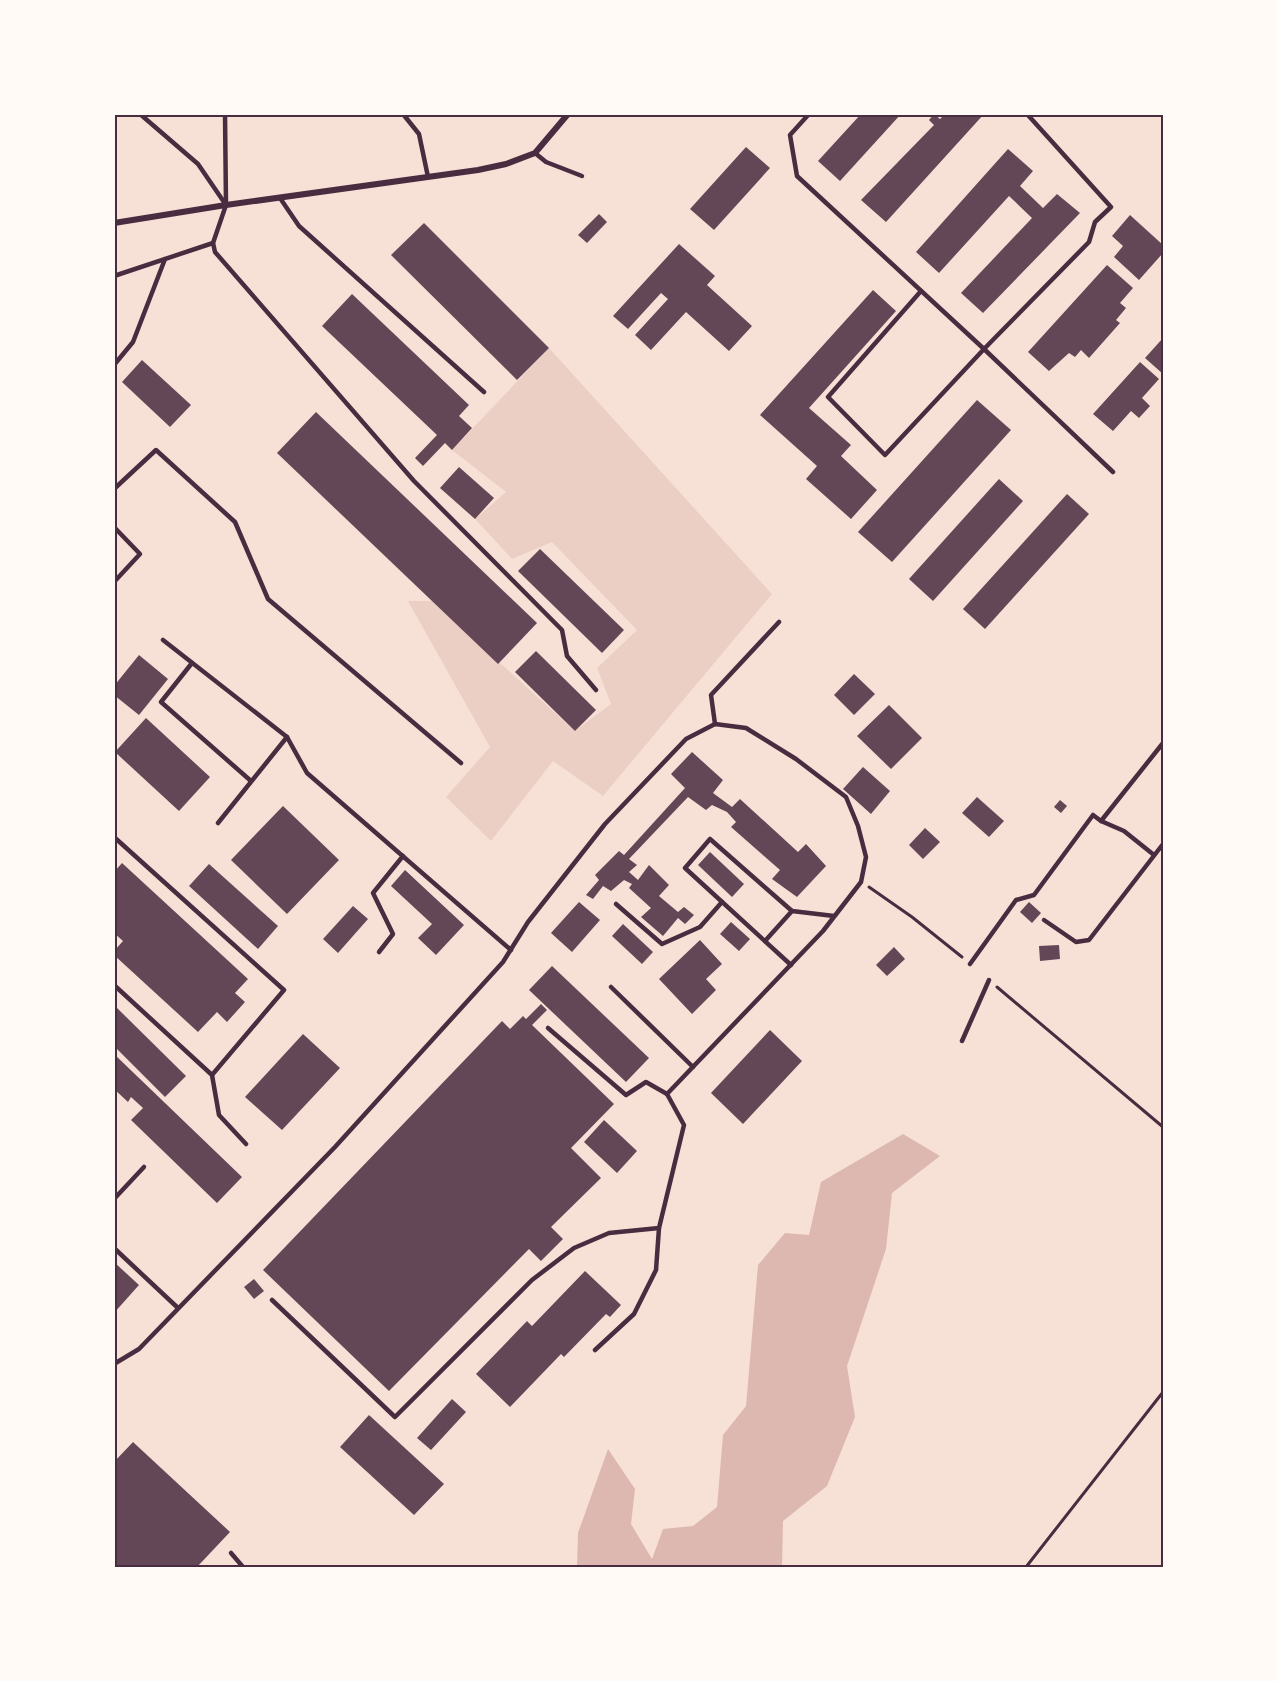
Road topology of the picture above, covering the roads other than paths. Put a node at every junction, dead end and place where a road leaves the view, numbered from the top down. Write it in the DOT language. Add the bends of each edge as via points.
graph roads {
  1 [pos="140,114"];
  2 [pos="225,114"];
  3 [pos="403,114"];
  4 [pos="568,114"];
  5 [pos="809,114"];
  6 [pos="1027,114"];
  7 [pos="535,153"];
  8 [pos="582,176"];
  9 [pos="428,177"];
  10 [pos="280,198"];
  11 [pos="226,205"];
  12 [pos="114,223"];
  13 [pos="213,243"];
  14 [pos="165,259"];
  15 [pos="114,276"];
  16 [pos="921,291"];
  17 [pos="984,349"];
  18 [pos="114,365"];
  19 [pos="484,392"];
  20 [pos="1113,472"];
  21 [pos="114,489"];
  22 [pos="114,527"];
  23 [pos="114,582"];
  24 [pos="779,622"];
  25 [pos="163,639"];
  26 [pos="192,663"];
  27 [pos="596,690"];
  28 [pos="716,724"];
  29 [pos="287,737"];
  30 [pos="1163,743"];
  31 [pos="461,763"];
  32 [pos="251,781"];
  33 [pos="1101,821"];
  34 [pos="218,823"];
  35 [pos="114,837"];
  36 [pos="1163,844"];
  37 [pos="1154,855"];
  38 [pos="403,856"];
  39 [pos="722,902"];
  40 [pos="616,904"];
  41 [pos="792,911"];
  42 [pos="834,916"];
  43 [pos="1044,920"];
  44 [pos="765,941"];
  45 [pos="511,950"];
  46 [pos="379,952"];
  47 [pos="970,964"];
  48 [pos="791,965"];
  49 [pos="989,980"];
  50 [pos="114,985"];
  51 [pos="611,987"];
  52 [pos="548,1028"];
  53 [pos="962,1041"];
  54 [pos="693,1067"];
  55 [pos="212,1075"];
  56 [pos="667,1094"];
  57 [pos="246,1144"];
  58 [pos="144,1167"];
  59 [pos="114,1199"];
  60 [pos="659,1228"];
  61 [pos="114,1248"];
  62 [pos="272,1300"];
  63 [pos="178,1308"];
  64 [pos="595,1350"];
  65 [pos="114,1364"];
  66 [pos="231,1553"];
  67 [pos="243,1567"];
  1 -- 11 [label="lane" via="198,164"];
  2 -- 11 [label="lane"];
  3 -- 9 [label="lane" via="419,134"];
  4 -- 7 [label="street"];
  5 -- 16 [label="lane" via="790,135 797,176"];
  6 -- 17 [label="lane" via="1111,207 1095,222 1089,242"];
  7 -- 8 [label="lane" via="546,162"];
  7 -- 9 [label="street" via="506,164"];
  9 -- 10 [label="street"];
  10 -- 11 [label="street"];
  10 -- 19 [label="lane" via="299,226"];
  11 -- 12 [label="street"];
  11 -- 13 [label="lane"];
  13 -- 14 [label="lane"];
  13 -- 27 [label="lane" via="215,252 414,482 562,630 567,656"];
  14 -- 15 [label="lane"];
  14 -- 18 [label="lane" via="133,342"];
  16 -- 17 [label="lane"];
  16 -- 17 [label="lane" via="828,397 885,454"];
  17 -- 20 [label="lane"];
  21 -- 31 [label="lane" via="156,450 235,522 268,599"];
  22 -- 23 [label="lane" via="140,554"];
  24 -- 28 [label="lane" via="711,694"];
  25 -- 26 [label="lane"];
  26 -- 29 [label="lane"];
  26 -- 32 [label="lane" via="161,702"];
  28 -- 42 [label="lane" via="746,728 846,797 866,857 861,882"];
  28 -- 45 [label="lane" via="686,739 605,825 528,922"];
  29 -- 32 [label="lane"];
  29 -- 38 [label="lane" via="307,773"];
  30 -- 33 [label="lane"];
  32 -- 34 [label="lane"];
  33 -- 37 [label="lane" via="1124,831"];
  33 -- 47 [label="lane" via="1093,815 1034,895 1016,900"];
  35 -- 55 [label="lane" via="284,990"];
  36 -- 37 [label="lane"];
  37 -- 43 [label="lane" via="1089,939 1076,942"];
  38 -- 45 [label="lane"];
  38 -- 46 [label="lane" via="373,893 393,934"];
  39 -- 40 [label="lane" via="700,927 662,945"];
  39 -- 41 [label="lane" via="685,868 710,839"];
  39 -- 44 [label="lane"];
  41 -- 42 [label="lane"];
  41 -- 44 [label="lane"];
  42 -- 48 [label="lane"];
  44 -- 48 [label="lane"];
  45 -- 63 [label="lane" via="343,1138"];
  48 -- 54 [label="lane"];
  49 -- 53 [label="lane"];
  50 -- 55 [label="lane"];
  51 -- 54 [label="lane"];
  52 -- 56 [label="lane" via="626,1095 646,1082"];
  54 -- 56 [label="lane"];
  55 -- 57 [label="lane" via="219,1115"];
  56 -- 60 [label="lane" via="684,1125"];
  58 -- 59 [label="lane"];
  60 -- 62 [label="lane" via="609,1233 574,1248 532,1280 395,1417"];
  60 -- 64 [label="lane" via="656,1270 634,1314"];
  61 -- 63 [label="lane"];
  63 -- 65 [label="lane" via="139,1349"];
  66 -- 67 [label="lane"];
}
